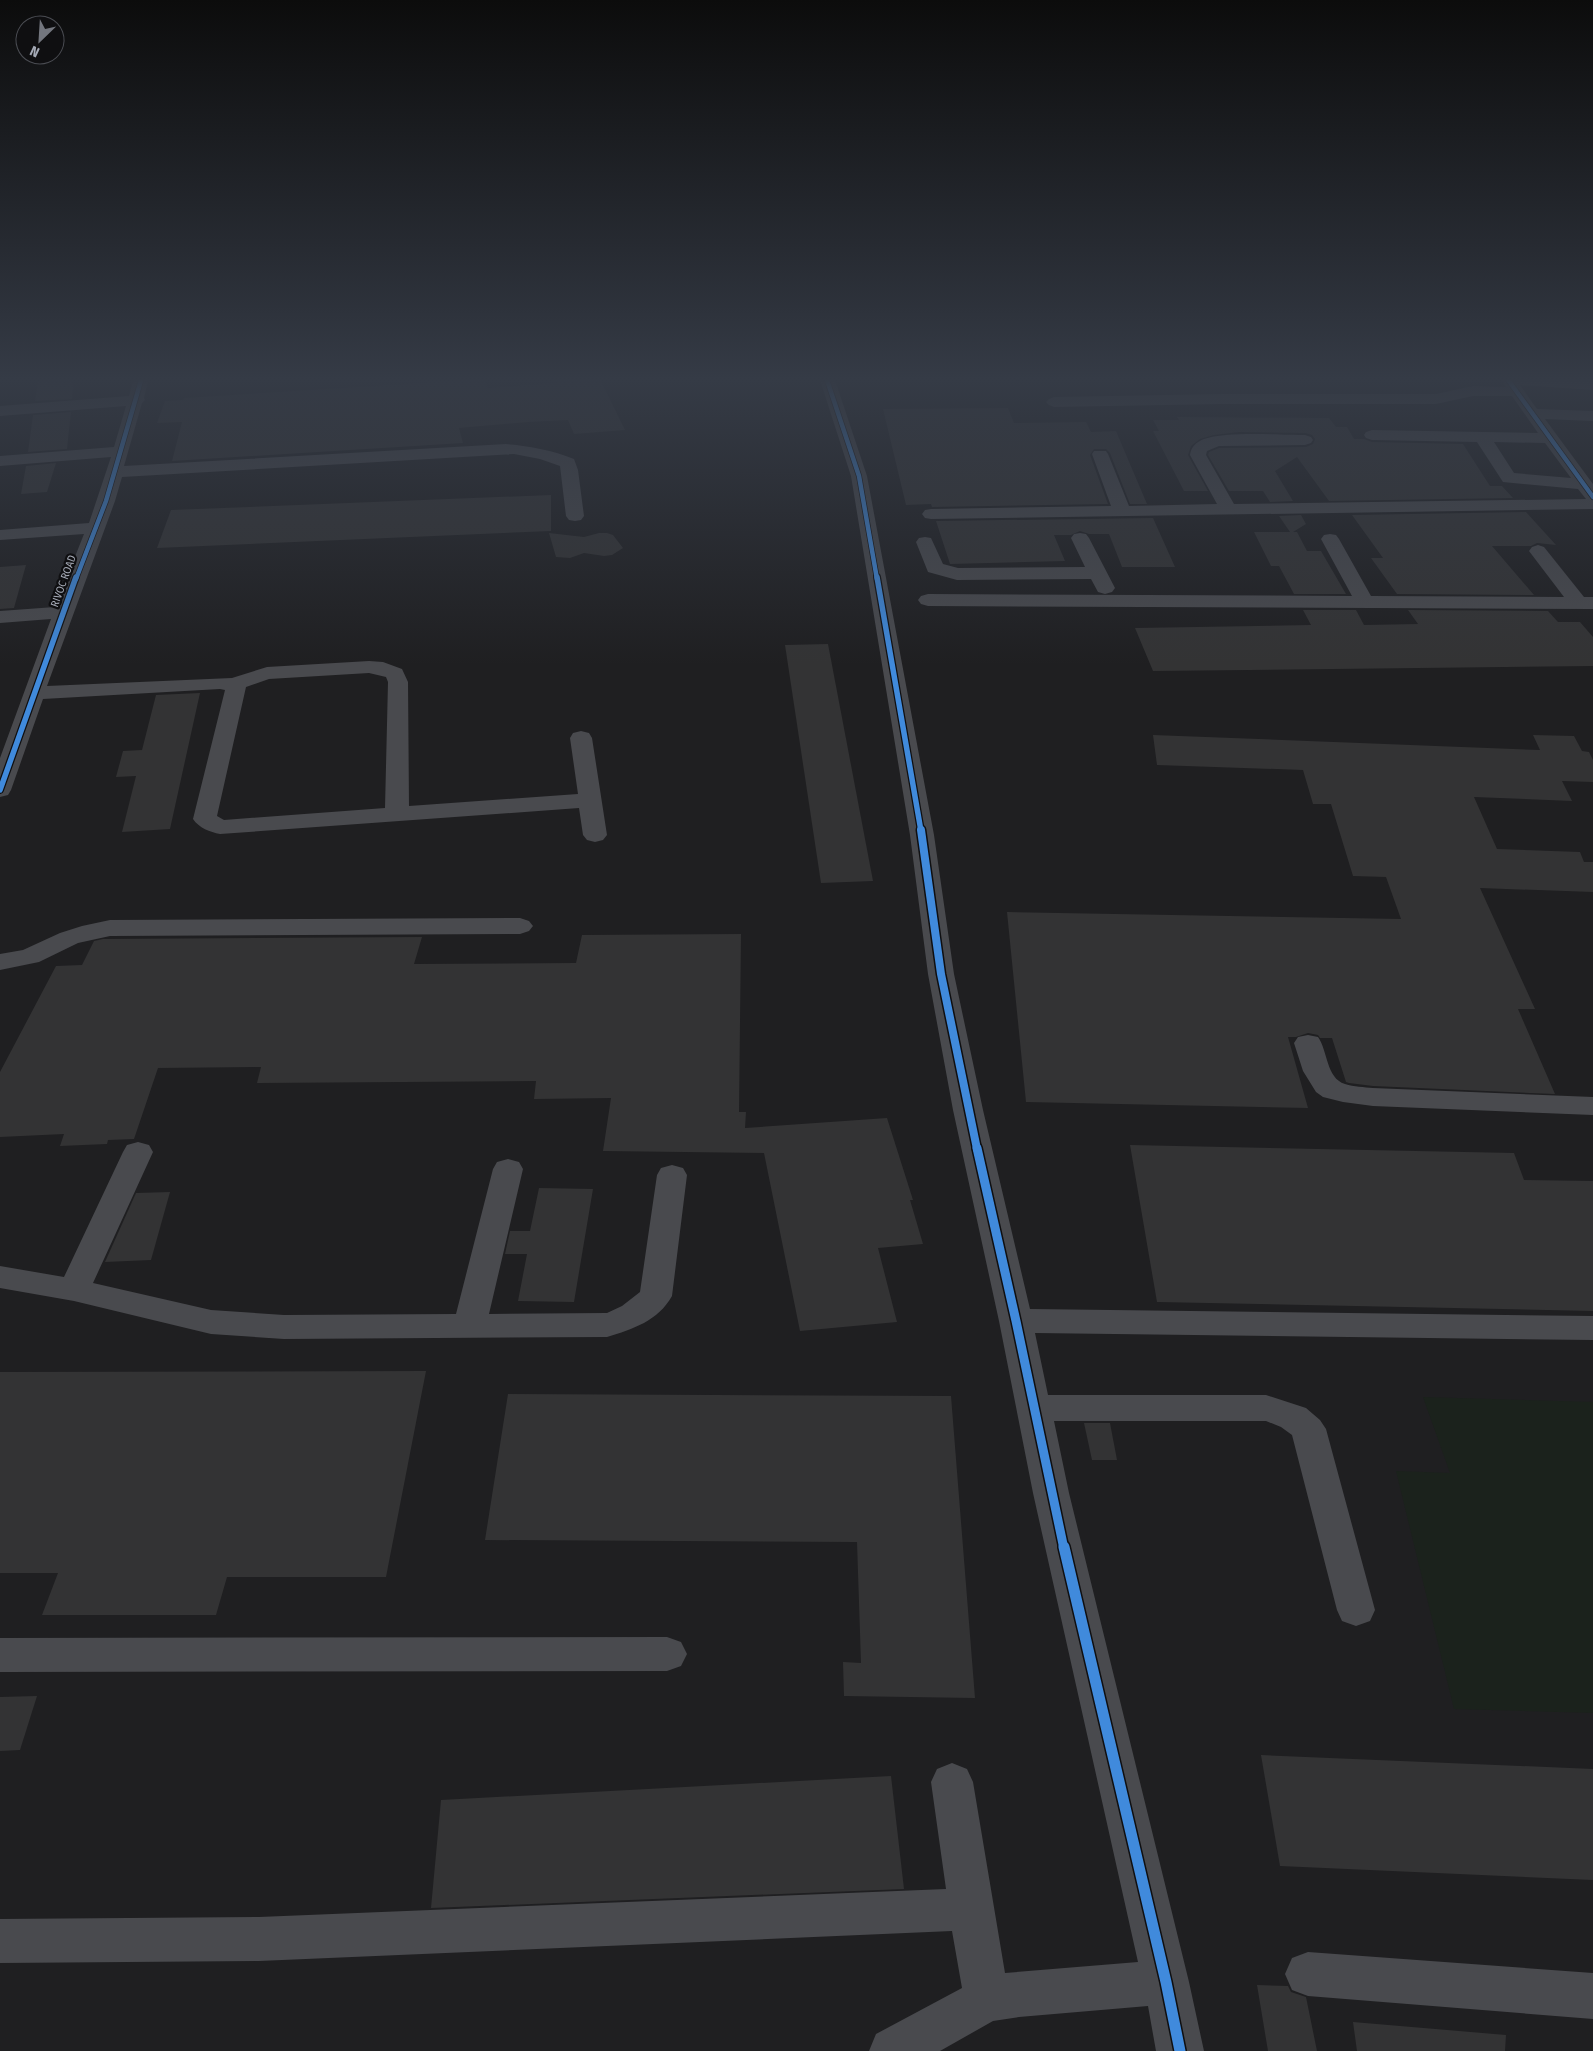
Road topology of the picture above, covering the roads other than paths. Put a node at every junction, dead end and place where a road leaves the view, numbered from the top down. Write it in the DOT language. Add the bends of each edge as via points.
graph roads {
  1 [pos="115,472"];
  2 [pos="570,473"];
  3 [pos="857,473"];
  4 [pos="1107,473"];
  5 [pos="1208,473"];
  6 [pos="1506,473"];
  7 [pos="1575,473"];
  8 [pos="1588,491"];
  9 [pos="1593,504"];
  10 [pos="1229,510"];
  11 [pos="1122,511"];
  12 [pos="932,514"];
  13 [pos="575,516"];
  14 [pos="94,528"];
  15 [pos="0,535"];
  16 [pos="1080,538"];
  17 [pos="1330,538"];
  18 [pos="925,542"];
  19 [pos="1538,551"];
  20 [pos="1097,573"];
  21 [pos="928,600"];
  22 [pos="1111,601"];
  23 [pos="1365,602"];
  24 [pos="1586,603"];
  25 [pos="63,612"];
  26 [pos="0,617"];
  27 [pos="234,684"];
  28 [pos="35,693"];
  29 [pos="581,738"];
  30 [pos="8,747"];
  31 [pos="0,790"];
  32 [pos="591,800"];
  33 [pos="397,814"];
  34 [pos="595,835"];
  35 [pos="520,926"];
  36 [pos="0,962"];
  37 [pos="1308,1043"];
  38 [pos="1593,1106"];
  39 [pos="138,1152"];
  40 [pos="508,1170"];
  41 [pos="672,1175"];
  42 [pos="0,1277"];
  43 [pos="74,1290"];
  44 [pos="1016,1321"];
  45 [pos="470,1326"];
  46 [pos="1593,1328"];
  47 [pos="1033,1408"];
  48 [pos="1356,1610"];
  49 [pos="667,1654"];
  50 [pos="0,1655"];
  51 [pos="952,1782"];
  52 [pos="971,1909"];
  53 [pos="0,1941"];
  54 [pos="1308,1974"];
  55 [pos="1166,1982"];
  56 [pos="1593,1996"];
  57 [pos="987,1999"];
  58 [pos="893,2051"];
  59 [pos="1180,2051"];
  1 -- 14 [label="street, RIVOC ROAD"];
  2 -- 13 [label="street"];
  3 -- 44 [label="street" via="920,825 941,974"];
  4 -- 11 [label="street"];
  5 -- 10 [label="street"];
  6 -- 8 [label="street" via="1509,478"];
  7 -- 8 [label="street"];
  9 -- 10 [label="street"];
  10 -- 11 [label="street"];
  11 -- 12 [label="street"];
  14 -- 15 [label="street"];
  14 -- 25 [label="street, RIVOC ROAD"];
  16 -- 20 [label="street"];
  17 -- 23 [label="street"];
  18 -- 20 [label="street" via="935,568 950,573"];
  19 -- 24 [label="street"];
  20 -- 22 [label="street"];
  21 -- 22 [label="street"];
  22 -- 23 [label="street"];
  23 -- 24 [label="street"];
  25 -- 26 [label="street"];
  25 -- 28 [label="street, RIVOC ROAD"];
  27 -- 28 [label="street"];
  27 -- 33 [label="street" via="267,673 369,667 395,673 398,682"];
  27 -- 33 [label="street" via="236,687 205,818 220,826"];
  28 -- 30 [label="street, RIVOC ROAD"];
  29 -- 32 [label="street"];
  30 -- 31 [label="street, RIVOC ROAD"];
  32 -- 33 [label="street"];
  32 -- 34 [label="street"];
  35 -- 36 [label="street" via="110,928 69,938 30,956"];
  37 -- 38 [label="street" via="1319,1077 1328,1089 1344,1094"];
  39 -- 43 [label="street"];
  40 -- 45 [label="street"];
  41 -- 45 [label="street" via="656,1296 643,1311 607,1325"];
  42 -- 43 [label="street"];
  43 -- 45 [label="street" via="211,1322 284,1327"];
  44 -- 46 [label="street"];
  44 -- 47 [label="street"];
  47 -- 48 [label="street" via="1266,1408 1287,1412 1308,1430"];
  47 -- 55 [label="street"];
  49 -- 50 [label="street"];
  51 -- 52 [label="street"];
  52 -- 53 [label="street" via="279,1938"];
  52 -- 57 [label="street"];
  54 -- 56 [label="street"];
  55 -- 57 [label="street"];
  55 -- 59 [label="street"];
  57 -- 58 [label="street"];
}
